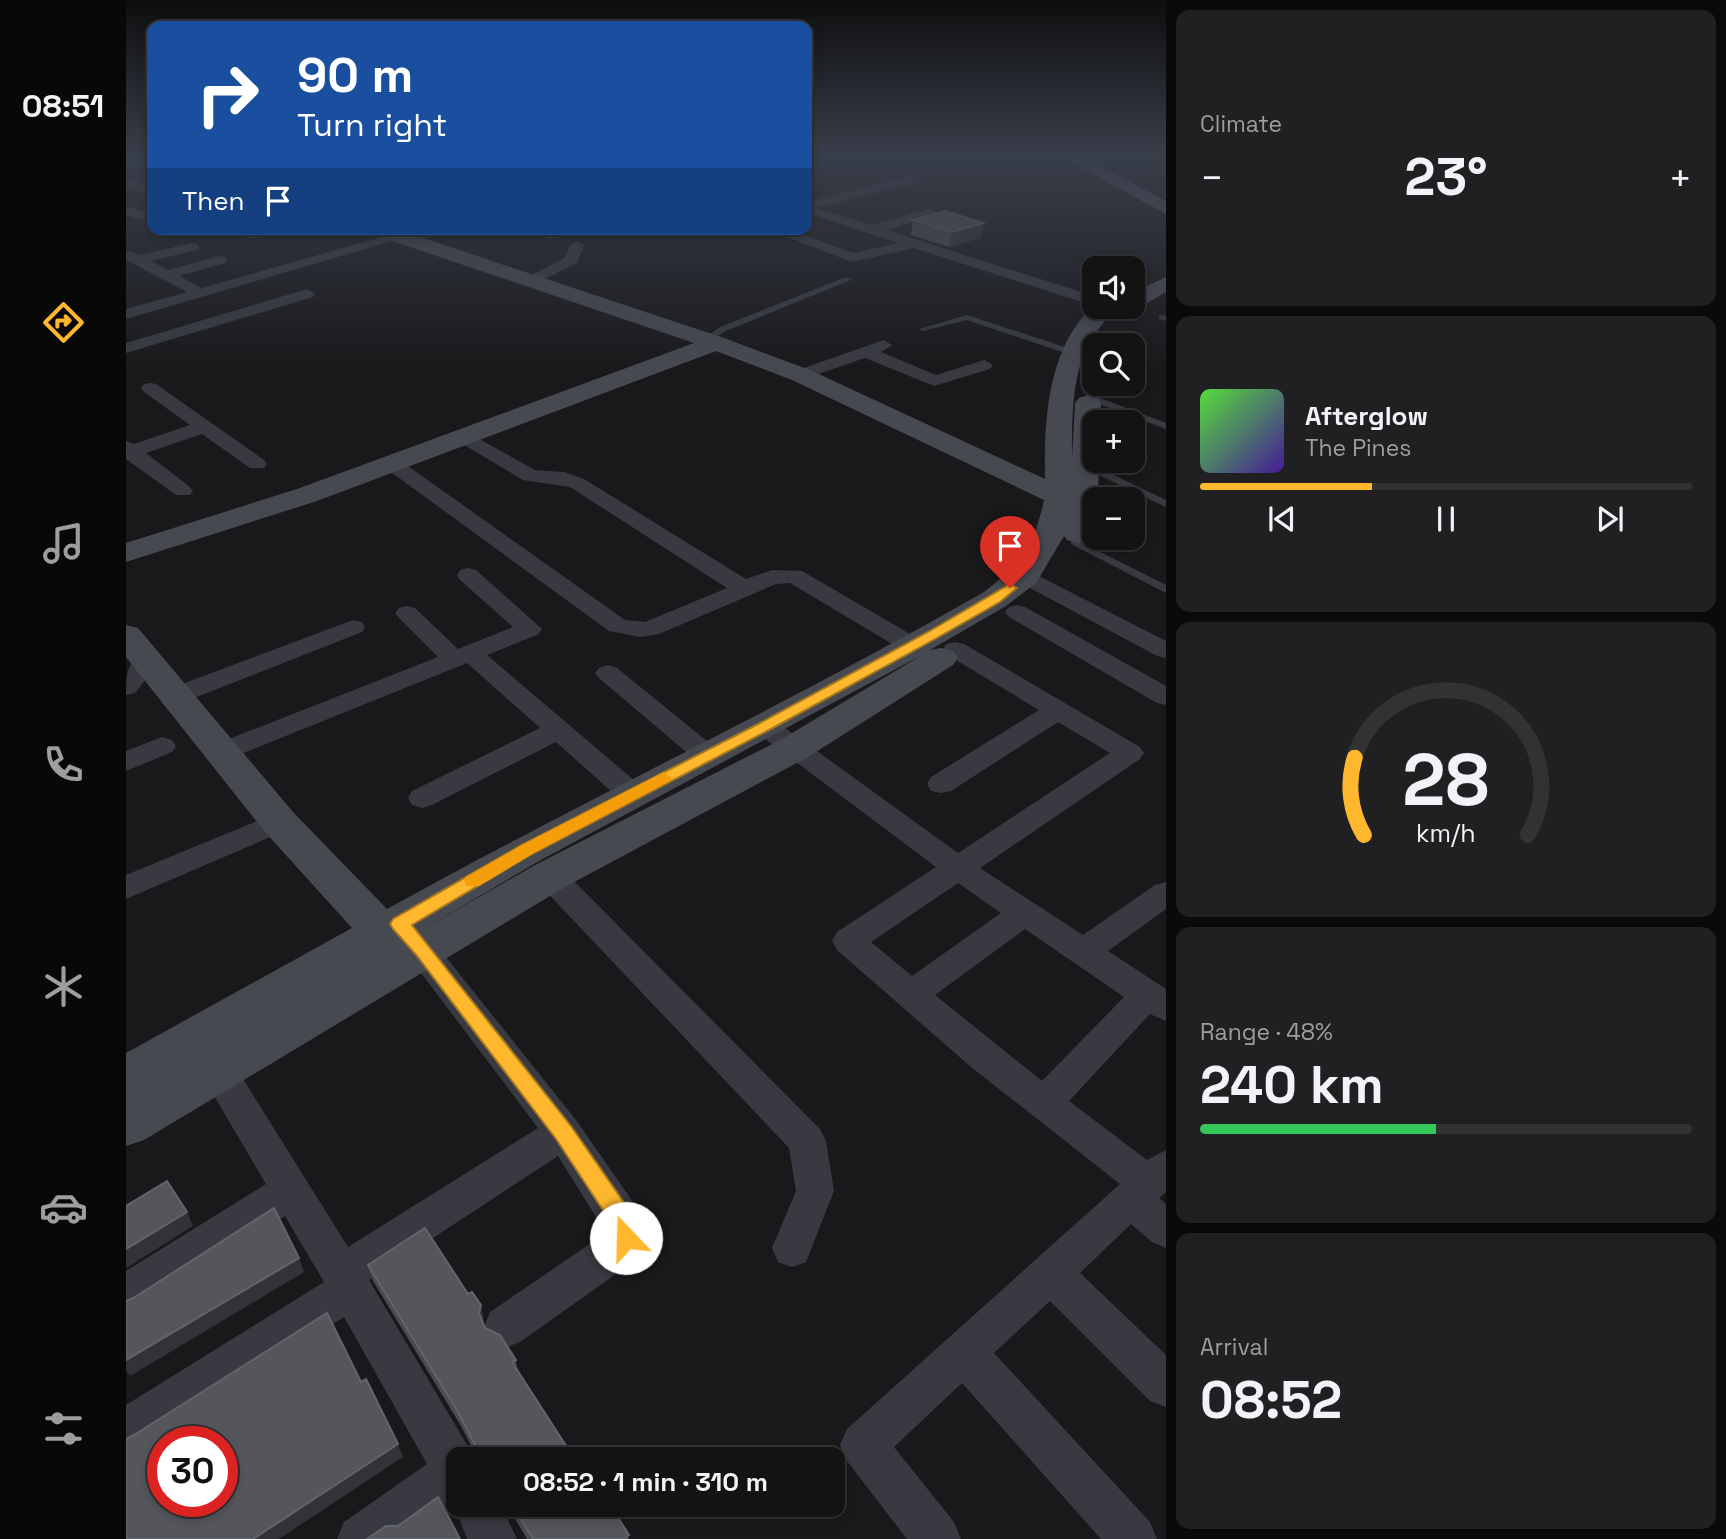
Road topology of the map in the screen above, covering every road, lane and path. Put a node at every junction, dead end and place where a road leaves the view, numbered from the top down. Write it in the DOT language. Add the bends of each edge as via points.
graph roads {
  1 [pos="860,227"];
  2 [pos="882,227"];
  3 [pos="870,230"];
  4 [pos="402,235"];
  5 [pos="414,235"];
  6 [pos="414,235"];
  7 [pos="789,235"];
  8 [pos="914,244"];
  9 [pos="577,245"];
  10 [pos="192,247"];
  11 [pos="132,257"];
  12 [pos="220,260"];
  13 [pos="1166,274"];
  14 [pos="165,275"];
  15 [pos="538,277"];
  16 [pos="849,279"];
  17 [pos="1166,283"];
  18 [pos="1145,284"];
  19 [pos="289,285"];
  20 [pos="1145,295"];
  21 [pos="1082,297"];
  22 [pos="126,299"];
  23 [pos="207,299"];
  24 [pos="144,309"];
  25 [pos="126,314"];
  26 [pos="233,316"];
  27 [pos="923,329"];
  28 [pos="149,335"];
  29 [pos="713,338"];
  30 [pos="893,342"];
  31 [pos="126,348"];
  32 [pos="1082,349"];
  33 [pos="174,351"];
  34 [pos="867,352"];
  35 [pos="984,365"];
  36 [pos="808,373"];
  37 [pos="150,388"];
  38 [pos="1087,396"];
  39 [pos="1137,396"];
  40 [pos="1166,426"];
  41 [pos="204,427"];
  42 [pos="463,436"];
  43 [pos="128,450"];
  44 [pos="391,463"];
  45 [pos="257,464"];
  46 [pos="183,491"];
  47 [pos="1072,492"];
  48 [pos="1166,503"];
  49 [pos="126,553"];
  50 [pos="468,575"];
  51 [pos="744,588"];
  52 [pos="1166,590"];
  53 [pos="1030,592"];
  54 [pos="407,613"];
  55 [pos="353,627"];
  56 [pos="913,646"];
  57 [pos="956,649"];
  58 [pos="1166,651"];
  59 [pos="463,656"];
  60 [pos="133,661"];
  61 [pos="608,673"];
  62 [pos="175,696"];
  63 [pos="1166,697"];
  64 [pos="1057,711"];
  65 [pos="560,729"];
  66 [pos="780,737"];
  67 [pos="162,747"];
  68 [pos="222,752"];
  69 [pos="708,756"];
  70 [pos="126,762"];
  71 [pos="941,784"];
  72 [pos="632,793"];
  73 [pos="422,798"];
  74 [pos="279,822"];
  75 [pos="959,869"];
  76 [pos="550,876"];
  77 [pos="126,888"];
  78 [pos="1166,892"];
  79 [pos="1024,913"];
  80 [pos="402,936"];
  81 [pos="1083,953"];
  82 [pos="911,995"];
  83 [pos="1157,1001"];
  84 [pos="198,1037"];
  85 [pos="218,1072"];
  86 [pos="126,1077"];
  87 [pos="1044,1103"];
  88 [pos="126,1124"];
  89 [pos="563,1132"];
  90 [pos="1148,1183"];
  91 [pos="290,1191"];
  92 [pos="1166,1229"];
  93 [pos="792,1248"];
  94 [pos="1051,1273"];
  95 [pos="347,1281"];
  96 [pos="126,1294"];
  97 [pos="505,1327"];
  98 [pos="964,1353"];
  99 [pos="1166,1385"];
  100 [pos="126,1431"];
  101 [pos="446,1452"];
  102 [pos="446,1493"];
  103 [pos="482,1517"];
  104 [pos="361,1539"];
  105 [pos="493,1539"];
  106 [pos="937,1539"];
  107 [pos="1133,1539"];
  1 -- 3 [label="street"];
  2 -- 3 [label="street"];
  3 -- 8 [label="street"];
  4 -- 23 [label="street"];
  5 -- 15 [label="street"];
  6 -- 29 [label="street"];
  7 -- 8 [label="street" via="852,258"];
  8 -- 21 [label="street"];
  9 -- 15 [label="street" via="572,260"];
  10 -- 11 [label="street"];
  11 -- 14 [label="street"];
  12 -- 14 [label="street"];
  13 -- 18 [label="street"];
  14 -- 23 [label="street"];
  15 -- 29 [label="street"];
  16 -- 29 [label="lane"];
  17 -- 20 [label="street"];
  19 -- 26 [label="street" via="307,294"];
  22 -- 24 [label="street"];
  23 -- 24 [label="street"];
  23 -- 26 [label="street"];
  24 -- 25 [label="street"];
  26 -- 28 [label="street"];
  27 -- 32 [label="lane" via="967,317"];
  28 -- 31 [label="street"];
  28 -- 33 [label="street"];
  29 -- 36 [label="street"];
  29 -- 42 [label="street"];
  30 -- 34 [label="street"];
  34 -- 35 [label="street" via="934,381"];
  34 -- 36 [label="street"];
  36 -- 47 [label="street"];
  37 -- 41 [label="street"];
  38 -- 47 [label="street"];
  39 -- 40 [label="lane"];
  41 -- 43 [label="street"];
  41 -- 45 [label="street"];
  42 -- 44 [label="street"];
  42 -- 51 [label="street" via="530,476 577,483"];
  43 -- 46 [label="street"];
  44 -- 49 [label="street"];
  44 -- 51 [label="street" via="618,626 650,628"];
  47 -- 48 [label="lane"];
  47 -- 52 [label="lane"];
  47 -- 53 [label="street"];
  50 -- 59 [label="street" via="530,629"];
  51 -- 56 [label="street" via="772,577 794,576"];
  53 -- 56 [label="street" via="995,599"];
  53 -- 57 [label="street"];
  53 -- 58 [label="street"];
  53 -- 63 [label="street"];
  54 -- 59 [label="street"];
  55 -- 62 [label="street"];
  56 -- 66 [label="street"];
  57 -- 64 [label="street"];
  57 -- 66 [label="street"];
  59 -- 65 [label="street"];
  59 -- 68 [label="street"];
  60 -- 62 [label="street"];
  61 -- 69 [label="street"];
  62 -- 68 [label="street"];
  64 -- 71 [label="street"];
  64 -- 75 [label="street" via="1130,753"];
  65 -- 72 [label="street"];
  65 -- 73 [label="street"];
  66 -- 69 [label="street"];
  66 -- 75 [label="street"];
  66 -- 76 [label="street"];
  67 -- 70 [label="street"];
  68 -- 74 [label="street"];
  69 -- 72 [label="street"];
  72 -- 80 [label="street" via="526,850"];
  74 -- 77 [label="street"];
  74 -- 80 [label="street"];
  75 -- 79 [label="street"];
  75 -- 82 [label="street" via="848,941"];
  76 -- 80 [label="street"];
  76 -- 93 [label="street" via="807,1141 815,1191"];
  78 -- 81 [label="street"];
  79 -- 81 [label="street"];
  79 -- 82 [label="street"];
  80 -- 84 [label="street"];
  80 -- 85 [label="street"];
  80 -- 89 [label="street"];
  81 -- 83 [label="street"];
  82 -- 87 [label="street"];
  83 -- 87 [label="street"];
  84 -- 85 [label="street"];
  84 -- 86 [label="street"];
  85 -- 88 [label="street"];
  85 -- 91 [label="street"];
  87 -- 90 [label="street"];
  89 -- 95 [label="street"];
  89 -- 97 [label="street" via="626,1225 626,1238 619,1248"];
  90 -- 92 [label="street"];
  90 -- 94 [label="street"];
  91 -- 95 [label="street"];
  91 -- 96 [label="street"];
  94 -- 98 [label="street"];
  94 -- 99 [label="street"];
  95 -- 100 [label="street"];
  95 -- 101 [label="street"];
  98 -- 106 [label="street" via="863,1446"];
  98 -- 107 [label="street"];
  102 -- 104 [label="street"];
  103 -- 105 [label="street"];
}
